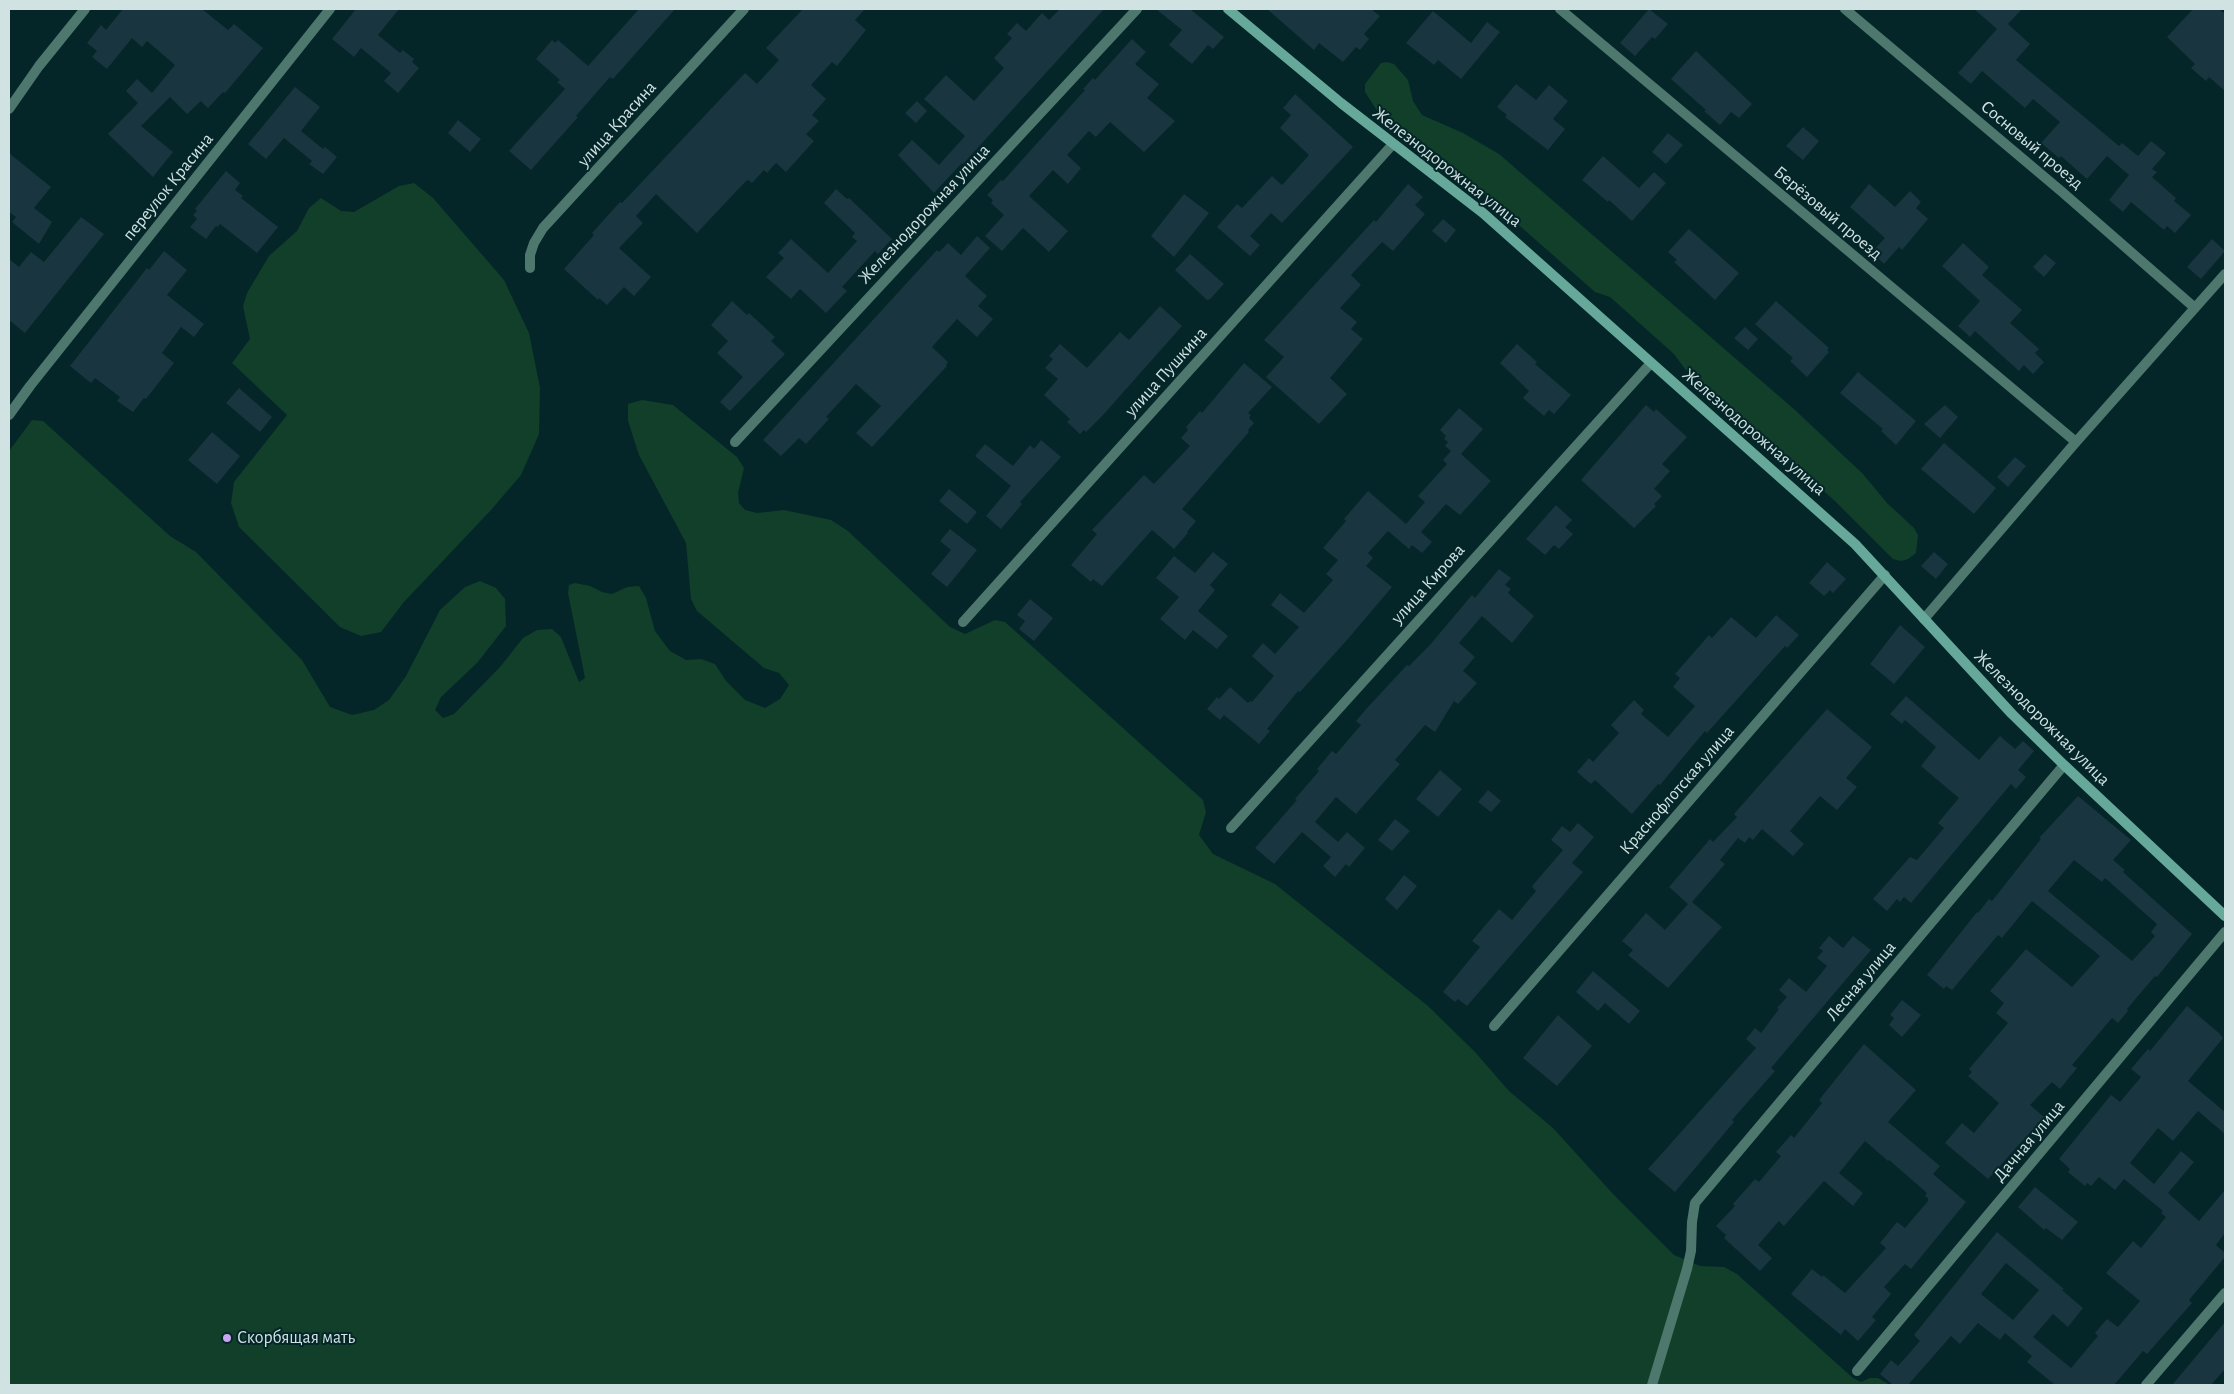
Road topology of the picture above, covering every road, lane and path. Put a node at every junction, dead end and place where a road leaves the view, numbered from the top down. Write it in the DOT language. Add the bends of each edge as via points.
graph roads {
  1 [pos="84,9"];
  2 [pos="330,9"];
  3 [pos="744,9"];
  4 [pos="1137,9"];
  5 [pos="1228,9"];
  6 [pos="1560,9"];
  7 [pos="1845,9"];
  8 [pos="9,109"];
  9 [pos="1393,144"];
  10 [pos="530,268"];
  11 [pos="2225,274"];
  12 [pos="2195,308"];
  13 [pos="1651,363"];
  14 [pos="9,416"];
  15 [pos="735,442"];
  16 [pos="2076,442"];
  17 [pos="1885,575"];
  18 [pos="1924,619"];
  19 [pos="963,622"];
  20 [pos="2064,765"];
  21 [pos="1231,828"];
  22 [pos="2225,916"];
  23 [pos="2225,932"];
  24 [pos="1494,1026"];
  25 [pos="2225,1293"];
  26 [pos="1857,1371"];
  27 [pos="1652,1385"];
  28 [pos="2146,1385"];
  1 -- 8 [label="street"];
  2 -- 14 [label="street, переулок Красина"];
  3 -- 10 [label="street, улица Красина" via="543,228 530,255"];
  4 -- 15 [label="street, Железнодорожная улица"];
  5 -- 9 [label="street, Железнодорожная улица"];
  6 -- 16 [label="street, Берёзовый проезд"];
  7 -- 12 [label="street, Сосновый проезд"];
  9 -- 13 [label="street, Железнодорожная улица" via="1483,213"];
  9 -- 19 [label="street, улица Пушкина"];
  11 -- 12 [label="street"];
  12 -- 16 [label="street"];
  13 -- 17 [label="street, Железнодорожная улица" via="1836,527"];
  13 -- 21 [label="street, улица Кирова"];
  16 -- 18 [label="street"];
  17 -- 18 [label="street, Железнодорожная улица"];
  17 -- 24 [label="street, Краснофлотская улица"];
  18 -- 20 [label="street, Железнодорожная улица"];
  20 -- 22 [label="street, Железнодорожная улица"];
  20 -- 27 [label="street, Лесная улица" via="1695,1204 1687,1269"];
  23 -- 26 [label="street, Дачная улица"];
  25 -- 28 [label="street"];
}
